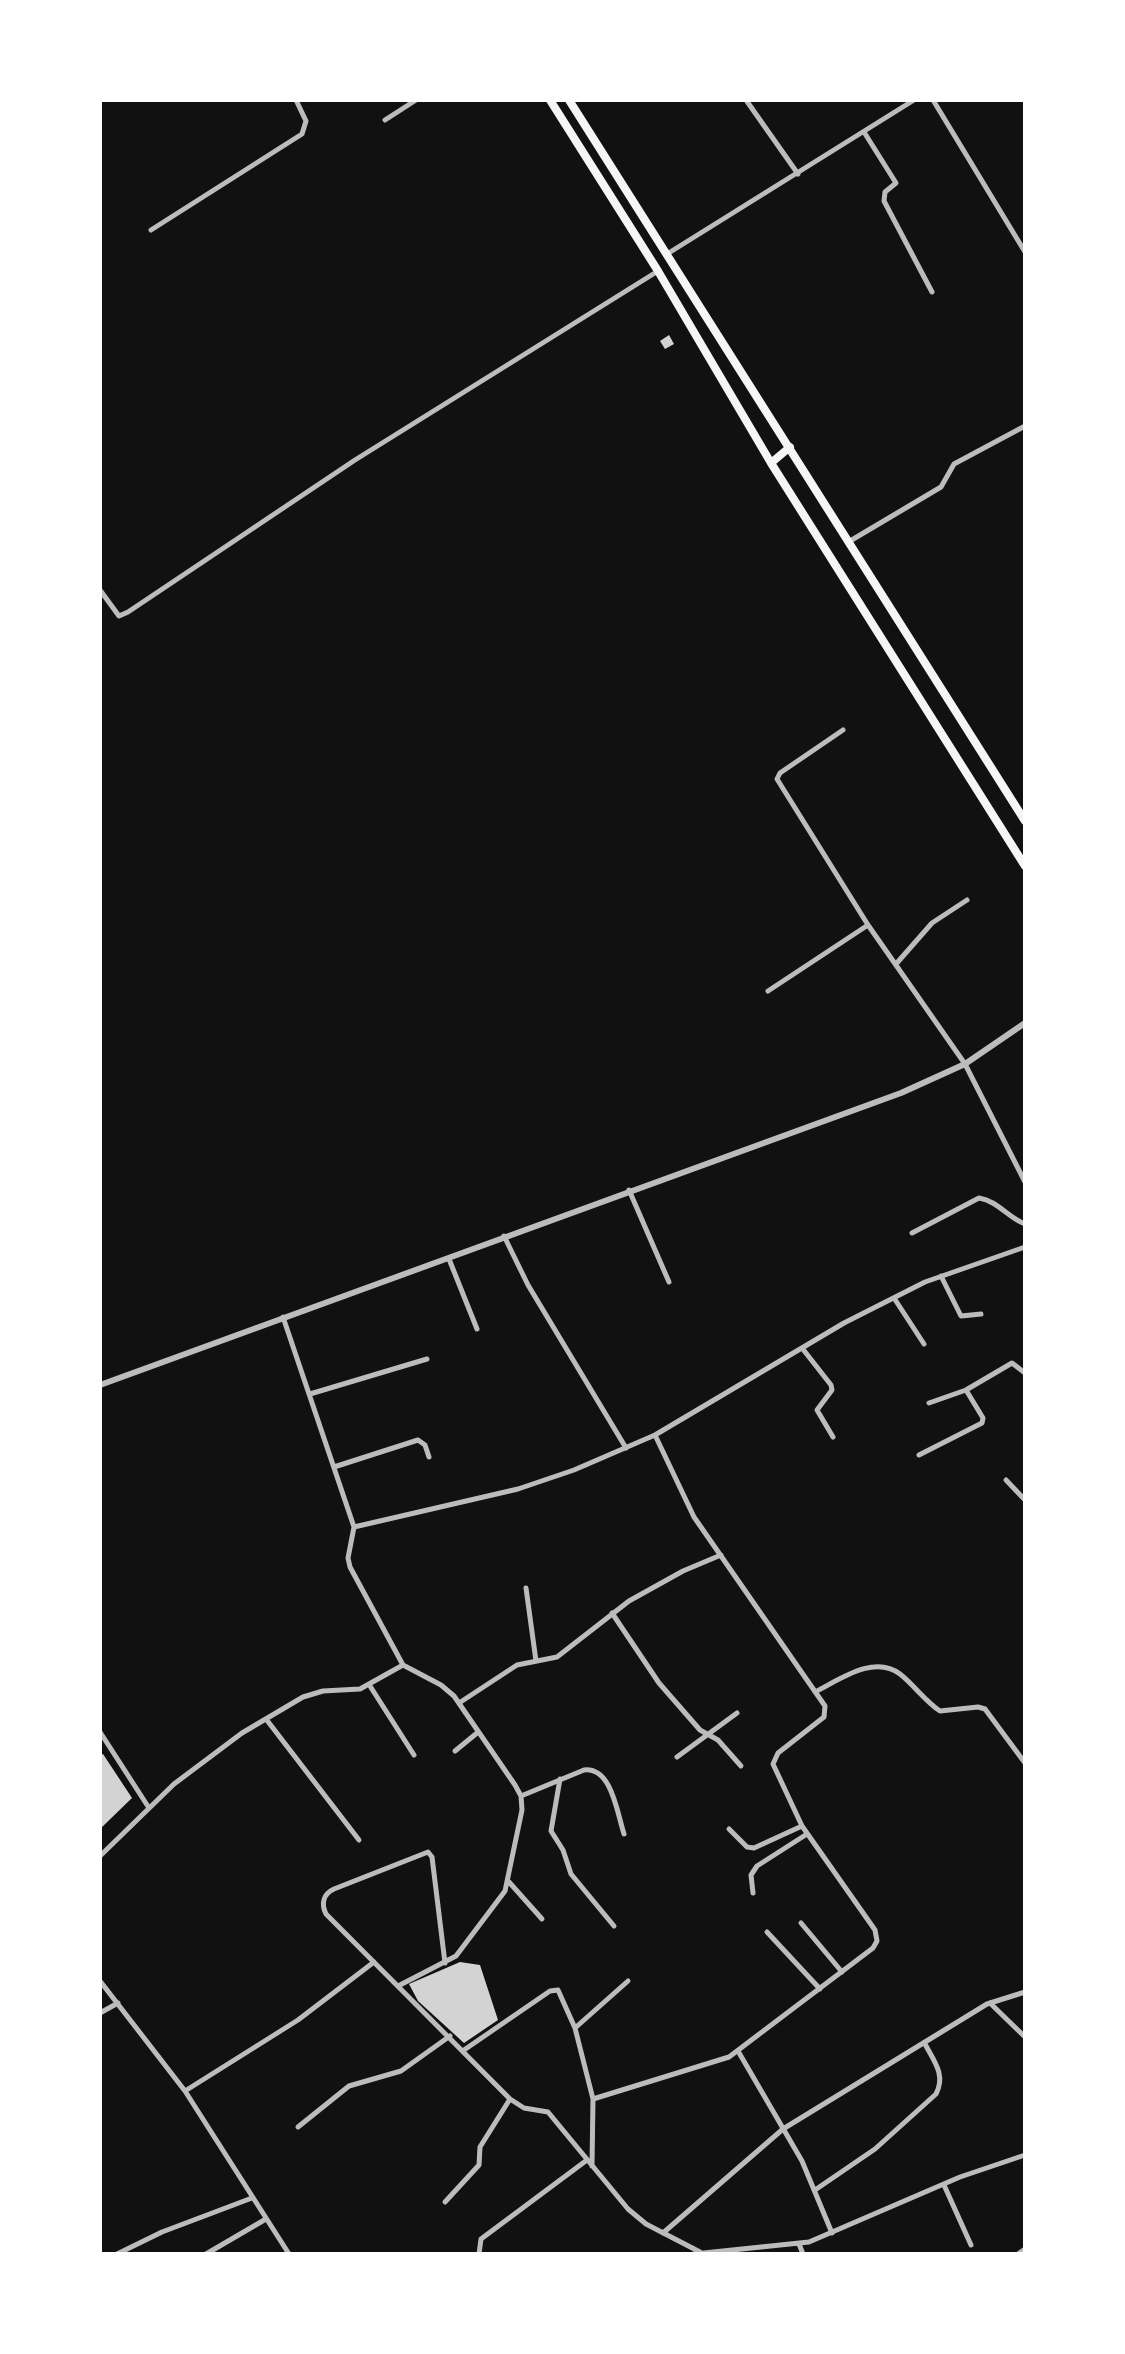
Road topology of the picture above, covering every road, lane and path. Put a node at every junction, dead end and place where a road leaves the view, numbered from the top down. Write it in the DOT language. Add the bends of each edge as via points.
graph roads {
  1 [pos="296,100"];
  2 [pos="416,100"];
  3 [pos="550,100"];
  4 [pos="569,100"];
  5 [pos="746,100"];
  6 [pos="914,100"];
  7 [pos="933,100"];
  8 [pos="385,120"];
  9 [pos="864,132"];
  10 [pos="798,174"];
  11 [pos="151,230"];
  12 [pos="1025,252"];
  13 [pos="667,254"];
  14 [pos="658,271"];
  15 [pos="932,292"];
  16 [pos="1025,426"];
  17 [pos="790,447"];
  18 [pos="771,463"];
  19 [pos="850,541"];
  20 [pos="100,590"];
  21 [pos="843,730"];
  22 [pos="1025,821"];
  23 [pos="1025,866"];
  24 [pos="967,900"];
  25 [pos="868,925"];
  26 [pos="896,964"];
  27 [pos="768,991"];
  28 [pos="1025,1023"];
  29 [pos="965,1064"];
  30 [pos="1025,1182"];
  31 [pos="629,1190"];
  32 [pos="1025,1224"];
  33 [pos="912,1233"];
  34 [pos="504,1236"];
  35 [pos="1025,1247"];
  36 [pos="449,1259"];
  37 [pos="941,1276"];
  38 [pos="669,1282"];
  39 [pos="894,1297"];
  40 [pos="981,1314"];
  41 [pos="283,1317"];
  42 [pos="477,1329"];
  43 [pos="923,1344"];
  44 [pos="802,1348"];
  45 [pos="427,1359"];
  46 [pos="1025,1373"];
  47 [pos="100,1385"];
  48 [pos="966,1390"];
  49 [pos="310,1394"];
  50 [pos="929,1404"];
  51 [pos="655,1435"];
  52 [pos="833,1437"];
  53 [pos="626,1448"];
  54 [pos="919,1455"];
  55 [pos="429,1457"];
  56 [pos="334,1467"];
  57 [pos="1006,1480"];
  58 [pos="1025,1500"];
  59 [pos="354,1527"];
  60 [pos="721,1555"];
  61 [pos="526,1588"];
  62 [pos="612,1613"];
  63 [pos="536,1661"];
  64 [pos="403,1665"];
  65 [pos="370,1686"];
  66 [pos="815,1692"];
  67 [pos="459,1703"];
  68 [pos="737,1713"];
  69 [pos="267,1719"];
  70 [pos="100,1732"];
  71 [pos="477,1733"];
  72 [pos="708,1735"];
  73 [pos="455,1751"];
  74 [pos="414,1755"];
  75 [pos="677,1757"];
  76 [pos="1025,1763"];
  77 [pos="741,1766"];
  78 [pos="560,1779"];
  79 [pos="521,1796"];
  80 [pos="149,1808"];
  81 [pos="802,1826"];
  82 [pos="729,1829"];
  83 [pos="624,1834"];
  84 [pos="807,1834"];
  85 [pos="359,1840"];
  86 [pos="100,1856"];
  87 [pos="509,1882"];
  88 [pos="753,1893"];
  89 [pos="542,1919"];
  90 [pos="801,1923"];
  91 [pos="614,1926"];
  92 [pos="767,1932"];
  93 [pos="374,1962"];
  94 [pos="445,1962"];
  95 [pos="842,1972"];
  96 [pos="100,1980"];
  97 [pos="628,1981"];
  98 [pos="400,1985"];
  99 [pos="820,1989"];
  100 [pos="1025,1992"];
  101 [pos="118,2003"];
  102 [pos="990,2003"];
  103 [pos="100,2013"];
  104 [pos="575,2028"];
  105 [pos="450,2036"];
  106 [pos="1025,2037"];
  107 [pos="925,2044"];
  108 [pos="464,2050"];
  109 [pos="738,2051"];
  110 [pos="185,2091"];
  111 [pos="510,2099"];
  112 [pos="593,2099"];
  113 [pos="298,2127"];
  114 [pos="783,2129"];
  115 [pos="1025,2155"];
  116 [pos="587,2160"];
  117 [pos="592,2166"];
  118 [pos="944,2185"];
  119 [pos="816,2190"];
  120 [pos="253,2198"];
  121 [pos="445,2202"];
  122 [pos="267,2219"];
  123 [pos="832,2232"];
  124 [pos="663,2233"];
  125 [pos="799,2244"];
  126 [pos="971,2245"];
  127 [pos="1025,2249"];
  128 [pos="697,2253"];
  129 [pos="117,2254"];
  130 [pos="206,2254"];
  131 [pos="289,2254"];
  132 [pos="479,2254"];
  133 [pos="803,2254"];
  134 [pos="1018,2254"];
  1 -- 11 [label="street" via="306,121 302,134"];
  2 -- 8 [label="street"];
  3 -- 14 [label="highway"];
  4 -- 13 [label="highway"];
  5 -- 10 [label="street"];
  6 -- 9 [label="street"];
  7 -- 12 [label="street"];
  9 -- 10 [label="street"];
  9 -- 15 [label="street" via="896,183 885,192 884,201"];
  10 -- 13 [label="street"];
  13 -- 17 [label="highway"];
  14 -- 18 [label="highway"];
  14 -- 20 [label="street" via="355,460 128,612 120,615"];
  16 -- 19 [label="street" via="954,464 941,487"];
  17 -- 18 [label="highway"];
  17 -- 19 [label="highway"];
  18 -- 23 [label="highway"];
  19 -- 22 [label="highway"];
  21 -- 25 [label="street" via="777,779"];
  24 -- 26 [label="street" via="932,923"];
  25 -- 26 [label="street"];
  25 -- 27 [label="street"];
  26 -- 29 [label="street"];
  28 -- 29 [label="street"];
  29 -- 30 [label="street"];
  29 -- 31 [label="street" via="901,1093"];
  31 -- 34 [label="street"];
  31 -- 38 [label="street"];
  32 -- 33 [label="street" via="979,1198"];
  34 -- 36 [label="street"];
  34 -- 53 [label="street" via="528,1285"];
  35 -- 37 [label="street"];
  36 -- 41 [label="street"];
  36 -- 42 [label="street"];
  37 -- 39 [label="street"];
  37 -- 40 [label="street" via="961,1316"];
  39 -- 43 [label="street"];
  39 -- 44 [label="street"];
  41 -- 47 [label="street"];
  41 -- 49 [label="street"];
  44 -- 51 [label="street"];
  44 -- 52 [label="street" via="831,1385 817,1410"];
  45 -- 49 [label="street"];
  46 -- 48 [label="street" via="1012,1363"];
  48 -- 50 [label="street"];
  48 -- 54 [label="street" via="982,1423"];
  49 -- 56 [label="street"];
  51 -- 53 [label="street"];
  51 -- 60 [label="street" via="687,1506"];
  53 -- 59 [label="street" via="517,1489"];
  55 -- 56 [label="street" via="418,1440"];
  56 -- 59 [label="street"];
  57 -- 58 [label="street"];
  59 -- 64 [label="street" via="348,1563"];
  60 -- 62 [label="street" via="665,1580"];
  60 -- 66 [label="street"];
  61 -- 63 [label="street"];
  62 -- 63 [label="street" via="557,1657"];
  62 -- 72 [label="street" via="659,1683"];
  63 -- 67 [label="street" via="511,1668"];
  64 -- 65 [label="street"];
  64 -- 67 [label="street" via="441,1685"];
  65 -- 69 [label="street" via="314,1693"];
  65 -- 74 [label="street"];
  66 -- 76 [label="street" via="871,1666 886,1667 898,1672 940,1711 985,1709"];
  66 -- 81 [label="street" via="826,1709 824,1717 773,1760"];
  67 -- 71 [label="street"];
  68 -- 72 [label="street"];
  69 -- 80 [label="street" via="203,1760"];
  69 -- 85 [label="street"];
  70 -- 80 [label="street"];
  71 -- 73 [label="street"];
  71 -- 79 [label="street"];
  72 -- 75 [label="street"];
  72 -- 77 [label="street"];
  78 -- 79 [label="street"];
  78 -- 83 [label="street" via="589,1769 603,1774"];
  78 -- 91 [label="street" via="551,1831 564,1850 571,1874"];
  79 -- 87 [label="street"];
  80 -- 86 [label="street"];
  81 -- 82 [label="street" via="754,1848"];
  81 -- 84 [label="street"];
  84 -- 88 [label="street" via="757,1866 751,1875"];
  84 -- 95 [label="street" via="878,1937 873,1948"];
  87 -- 89 [label="street"];
  87 -- 94 [label="street" via="459,1952"];
  90 -- 95 [label="street"];
  92 -- 99 [label="street"];
  93 -- 94 [label="street" via="326,1914 323,1899 334,1889 426,1852 432,1857"];
  93 -- 98 [label="street"];
  93 -- 110 [label="street" via="298,2020"];
  94 -- 98 [label="street"];
  95 -- 99 [label="street"];
  96 -- 101 [label="street"];
  97 -- 104 [label="street"];
  98 -- 105 [label="street"];
  99 -- 109 [label="street"];
  100 -- 102 [label="street"];
  101 -- 103 [label="street"];
  101 -- 110 [label="street"];
  102 -- 106 [label="street"];
  102 -- 107 [label="street"];
  104 -- 108 [label="street" via="562,1995 555,1990"];
  104 -- 112 [label="street"];
  105 -- 108 [label="street"];
  105 -- 113 [label="street" via="401,2071 349,2086"];
  107 -- 114 [label="street"];
  107 -- 119 [label="street" via="941,2075 936,2094 875,2149"];
  108 -- 111 [label="street"];
  109 -- 112 [label="street"];
  109 -- 114 [label="street"];
  110 -- 120 [label="street"];
  111 -- 116 [label="street" via="524,2108 548,2112"];
  111 -- 121 [label="street" via="480,2147 479,2165"];
  112 -- 117 [label="street"];
  114 -- 119 [label="street"];
  114 -- 124 [label="street"];
  115 -- 118 [label="street"];
  116 -- 117 [label="street"];
  116 -- 132 [label="street" via="481,2239"];
  117 -- 124 [label="street" via="628,2209"];
  118 -- 123 [label="street"];
  118 -- 126 [label="street"];
  119 -- 123 [label="street"];
  120 -- 122 [label="street"];
  120 -- 129 [label="street"];
  122 -- 130 [label="street"];
  122 -- 131 [label="street"];
  123 -- 125 [label="street"];
  124 -- 128 [label="street"];
  125 -- 128 [label="street"];
  125 -- 133 [label="street"];
  127 -- 134 [label="street"];
}
